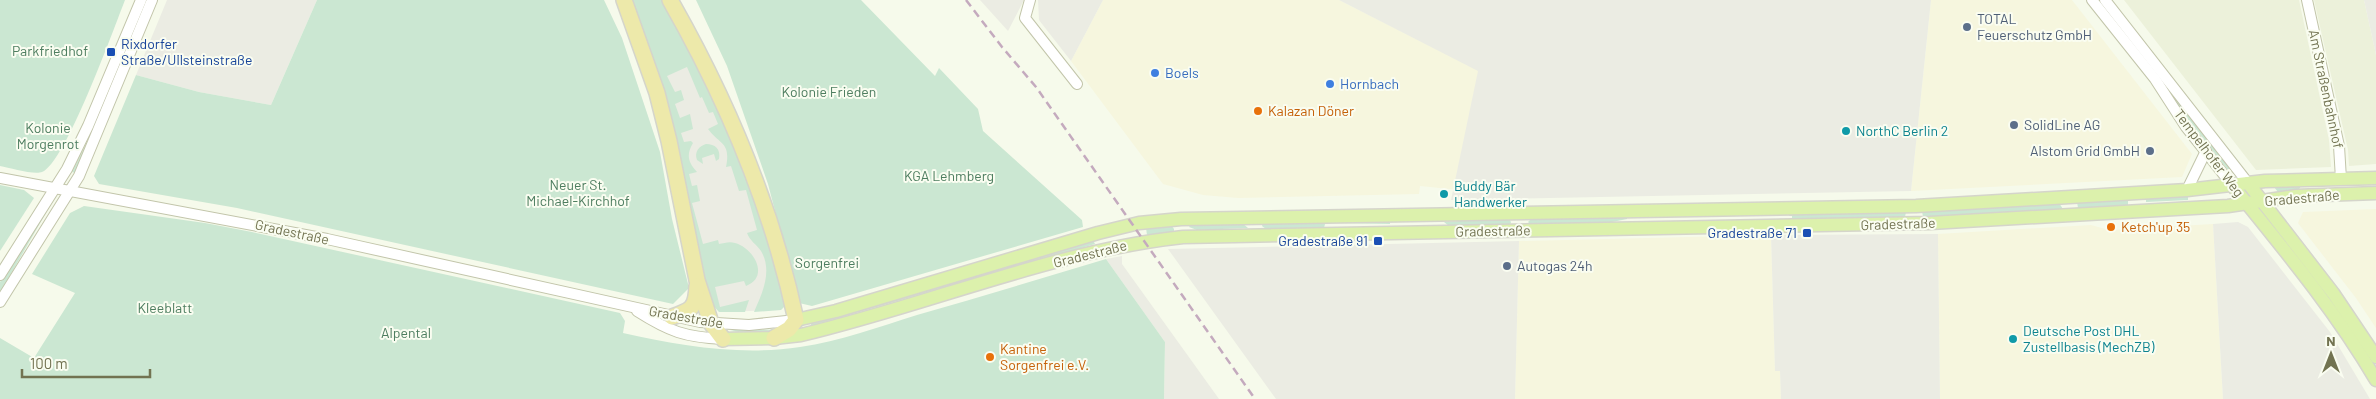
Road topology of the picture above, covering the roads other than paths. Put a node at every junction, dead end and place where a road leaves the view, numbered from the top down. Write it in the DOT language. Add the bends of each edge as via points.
graph roads {
  1 [pos="141,0"];
  2 [pos="152,0"];
  3 [pos="624,0"];
  4 [pos="670,0"];
  5 [pos="1030,0"];
  6 [pos="2092,0"];
  7 [pos="2105,0"];
  8 [pos="2307,0"];
  9 [pos="1077,84"];
  10 [pos="2206,151"];
  11 [pos="0,178"];
  12 [pos="2376,178"];
  13 [pos="2341,179"];
  14 [pos="2248,183"];
  15 [pos="2232,185"];
  16 [pos="56,188"];
  17 [pos="70,190"];
  18 [pos="2191,190"];
  19 [pos="2376,193"];
  20 [pos="2262,202"];
  21 [pos="2247,204"];
  22 [pos="2196,208"];
  23 [pos="0,276"];
  24 [pos="697,280"];
  25 [pos="0,302"];
  26 [pos="630,307"];
  27 [pos="672,317"];
  28 [pos="796,320"];
  29 [pos="711,323"];
  30 [pos="774,338"];
  31 [pos="723,339"];
  32 [pos="2376,357"];
  33 [pos="2376,380"];
  1 -- 16 [label="street" via="88,126"];
  2 -- 17 [label="street" via="93,144"];
  3 -- 24 [label="highway" via="667,132"];
  4 -- 28 [label="highway" via="733,124 754,175"];
  5 -- 9 [label="street" via="1025,18"];
  6 -- 10 [label="street, Tempelhofer Weg"];
  7 -- 14 [label="street, Tempelhofer Weg"];
  8 -- 13 [label="street, Am Straßenbahnhof" via="2339,146"];
  10 -- 15 [label="street, Tempelhofer Weg"];
  10 -- 18 [label="street"];
  11 -- 16 [label="street, Gradestraße"];
  12 -- 13 [label="main road, Gradestraße"];
  13 -- 14 [label="main road, Gradestraße"];
  14 -- 15 [label="main road, Gradestraße"];
  14 -- 20 [label="main road, Tempelhofer Weg"];
  15 -- 18 [label="main road, Gradestraße"];
  15 -- 21 [label="main road, Tempelhofer Weg"];
  16 -- 17 [label="street, Gradestraße"];
  16 -- 23 [label="street"];
  17 -- 25 [label="street"];
  17 -- 26 [label="street, Gradestraße" via="318,237"];
  18 -- 22 [label="main road"];
  18 -- 28 [label="main road, Gradestraße" via="1916,206 1255,217 1139,223"];
  19 -- 20 [label="main road, Gradestraße" via="2296,196"];
  20 -- 21 [label="main road, Gradestraße"];
  20 -- 32 [label="main road, Tempelhofer Weg" via="2341,304"];
  21 -- 22 [label="main road, Gradestraße"];
  21 -- 33 [label="main road, Tempelhofer Weg" via="2345,330"];
  22 -- 30 [label="main road, Gradestraße" via="1930,223 1182,237 1096,250 818,331"];
  24 -- 27 [label="highway" via="693,306 687,312"];
  24 -- 29 [label="highway"];
  26 -- 27 [label="street, Gradestraße"];
  26 -- 31 [label="street, Gradestraße" via="684,336"];
  27 -- 29 [label="street, Gradestraße"];
  28 -- 29 [label="street, Gradestraße" via="749,325"];
  28 -- 30 [label="highway" via="789,329"];
  29 -- 31 [label="highway"];
  30 -- 31 [label="main road, Gradestraße"];
}
